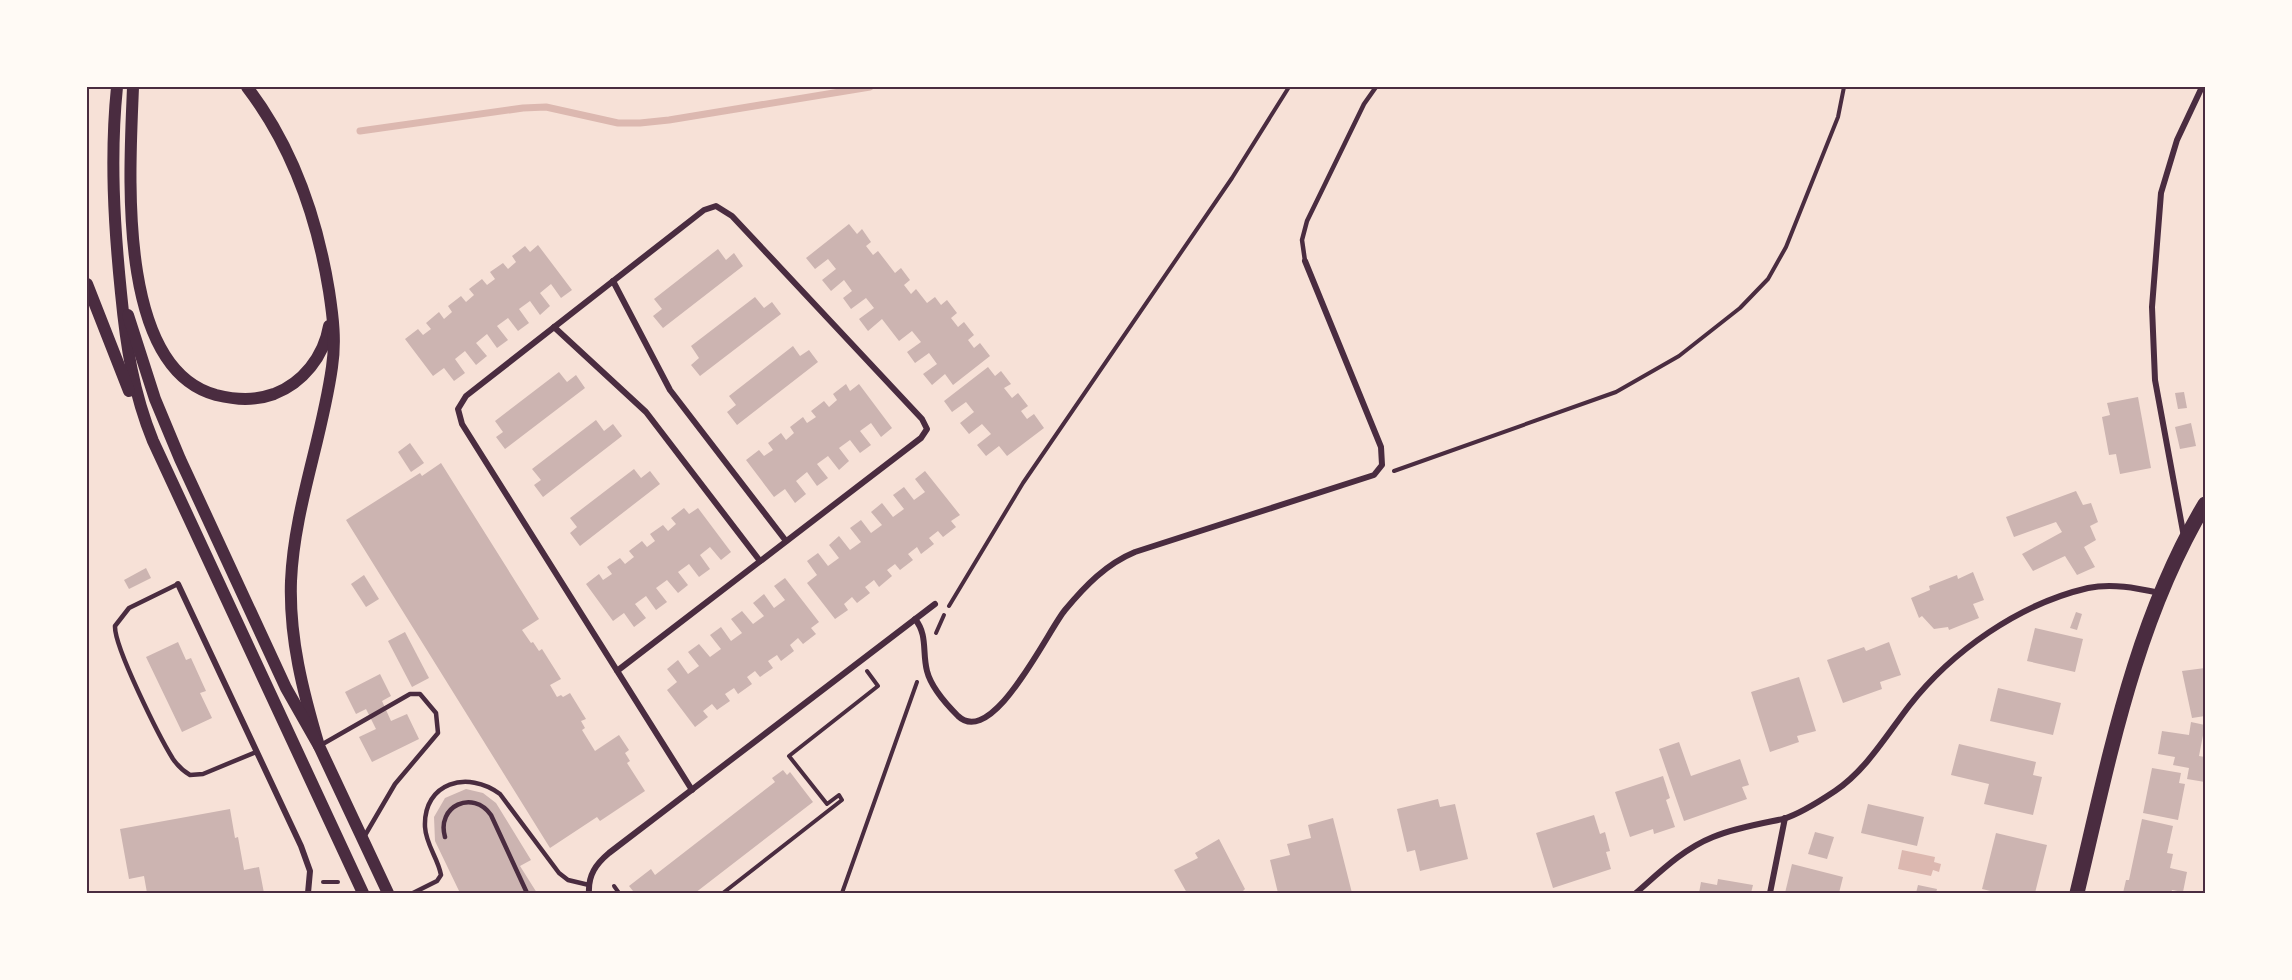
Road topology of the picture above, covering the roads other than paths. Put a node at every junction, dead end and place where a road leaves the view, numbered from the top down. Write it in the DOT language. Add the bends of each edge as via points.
graph roads {
  1 [pos="117,87"];
  2 [pos="133,87"];
  3 [pos="247,87"];
  4 [pos="1376,87"];
  5 [pos="2202,87"];
  6 [pos="1305,261"];
  7 [pos="613,281"];
  8 [pos="87,284"];
  9 [pos="120,291"];
  10 [pos="329,293"];
  11 [pos="554,327"];
  12 [pos="153,441"];
  13 [pos="2205,504"];
  14 [pos="786,541"];
  15 [pos="2185,542"];
  16 [pos="760,561"];
  17 [pos="178,585"];
  18 [pos="2160,593"];
  19 [pos="935,604"];
  20 [pos="915,619"];
  21 [pos="617,671"];
  22 [pos="320,746"];
  23 [pos="256,752"];
  24 [pos="692,790"];
  25 [pos="1785,818"];
  26 [pos="445,837"];
  27 [pos="363,839"];
  28 [pos="589,885"];
  29 [pos="308,893"];
  30 [pos="363,893"];
  31 [pos="388,893"];
  32 [pos="413,893"];
  33 [pos="527,893"];
  34 [pos="589,893"];
  35 [pos="1636,893"];
  36 [pos="1770,893"];
  37 [pos="2077,893"];
  1 -- 9 [label="main road" via="113,195"];
  2 -- 10 [label="main road" via="132,194 139,283 153,334 181,377 211,393 245,400 285,388 305,374 323,348 330,321"];
  3 -- 10 [label="main road" via="273,124 296,169 317,234"];
  4 -- 6 [label="lane" via="1307,221 1301,246"];
  5 -- 15 [label="street" via="2177,140 2161,193 2152,307 2156,387"];
  6 -- 20 [label="street" via="1379,440 1383,460 1378,470 1362,480 1136,552 1111,564 1065,610 1009,696 984,719 972,722 958,716 930,680 924,631"];
  7 -- 11 [label="street"];
  7 -- 14 [label="street" via="670,390"];
  7 -- 14 [label="street" via="707,208 722,208 924,421 927,431 915,442"];
  8 -- 12 [label="main road"];
  9 -- 12 [label="main road" via="130,369"];
  9 -- 22 [label="main road" via="171,440 286,688"];
  10 -- 22 [label="main road" via="334,357 295,546 291,587 296,657"];
  11 -- 16 [label="street" via="646,412"];
  11 -- 21 [label="street" via="464,398 459,415"];
  12 -- 30 [label="main road"];
  13 -- 15 [label="main road"];
  14 -- 16 [label="street"];
  15 -- 18 [label="main road"];
  16 -- 21 [label="street"];
  17 -- 23 [label="street"];
  17 -- 23 [label="lane" via="129,608 115,626 117,640 147,705 173,758 190,775 203,774"];
  18 -- 25 [label="street" via="2128,587 2088,588 2043,603 1991,632 1931,680 1851,778 1820,801"];
  18 -- 37 [label="main road" via="2127,689"];
  19 -- 20 [label="street"];
  20 -- 24 [label="street"];
  21 -- 24 [label="street"];
  22 -- 27 [label="main road"];
  22 -- 27 [label="lane" via="410,694 420,694 436,713 438,733 395,784"];
  23 -- 29 [label="street" via="307,861"];
  24 -- 28 [label="street" via="600,861"];
  25 -- 35 [label="street" via="1731,831 1696,845"];
  25 -- 36 [label="street"];
  26 -- 33 [label="lane" via="443,823 453,807 464,802 482,806 491,815"];
  27 -- 31 [label="main road"];
  28 -- 32 [label="lane" via="568,880 559,873 500,795 483,784 467,781 447,786 430,803 426,835 441,875"];
  28 -- 34 [label="street"];
}
